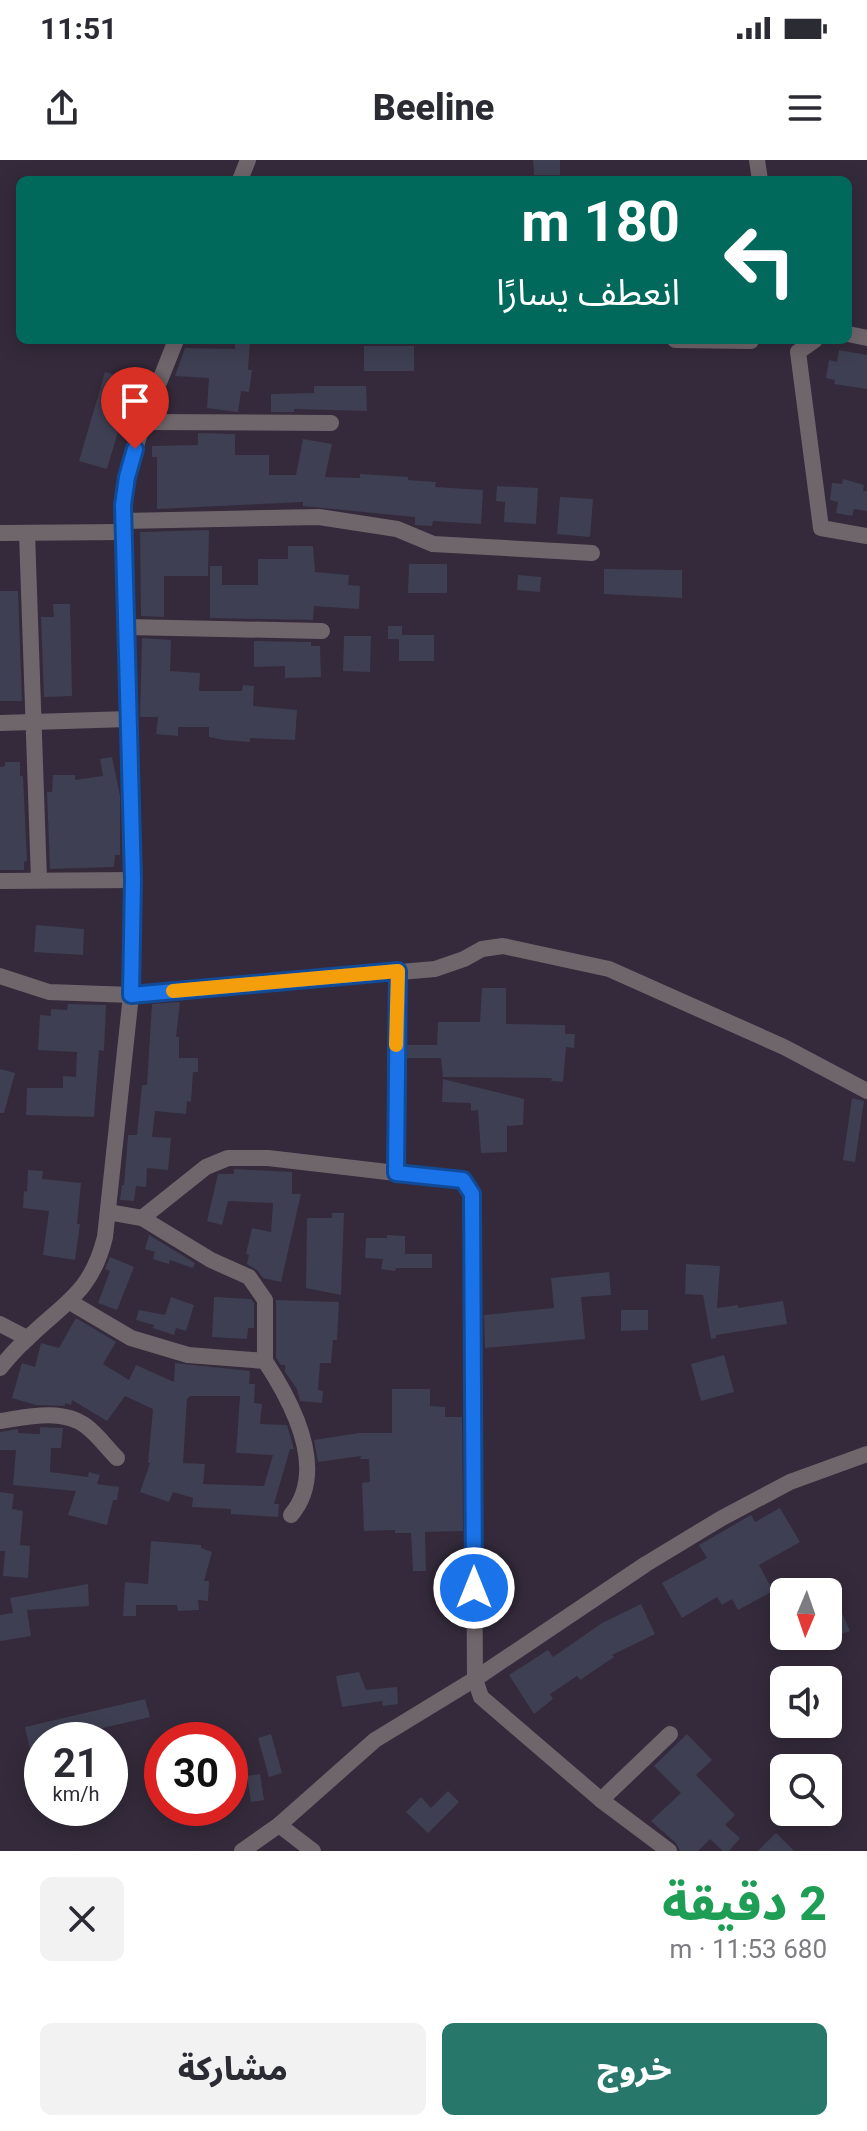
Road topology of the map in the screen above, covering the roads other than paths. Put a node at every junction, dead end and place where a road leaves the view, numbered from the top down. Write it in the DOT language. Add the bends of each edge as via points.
graph roads {
  1 [pos="174,344"];
  2 [pos="809,344"];
  3 [pos="143,422"];
  4 [pos="331,423"];
  5 [pos="123,526"];
  6 [pos="0,533"];
  7 [pos="27,533"];
  8 [pos="867,536"];
  9 [pos="592,553"];
  10 [pos="127,627"];
  11 [pos="322,631"];
  12 [pos="129,719"];
  13 [pos="32,722"];
  14 [pos="0,723"];
  15 [pos="39,880"];
  16 [pos="133,880"];
  17 [pos="0,881"];
  18 [pos="398,971"];
  19 [pos="0,976"];
  20 [pos="131,995"];
  21 [pos="867,1091"];
  22 [pos="396,1173"];
  23 [pos="108,1212"];
  24 [pos="142,1218"];
  25 [pos="70,1302"];
  26 [pos="0,1324"];
  27 [pos="27,1338"];
  28 [pos="265,1361"];
  29 [pos="0,1368"];
  30 [pos="0,1421"];
  31 [pos="867,1454"];
  32 [pos="117,1458"];
  33 [pos="291,1515"];
  34 [pos="475,1679"];
  35 [pos="670,1734"];
  36 [pos="601,1800"];
  37 [pos="279,1825"];
  38 [pos="242,1851"];
  39 [pos="313,1851"];
  40 [pos="669,1851"];
  1 -- 3 [label="street"];
  2 -- 8 [label="street" via="798,352 821,528"];
  3 -- 4 [label="street"];
  3 -- 5 [label="street" via="127,477"];
  5 -- 7 [label="street"];
  5 -- 9 [label="street" via="319,517 397,529 433,544"];
  5 -- 10 [label="street"];
  6 -- 7 [label="street"];
  7 -- 13 [label="street"];
  10 -- 11 [label="street"];
  10 -- 12 [label="street"];
  12 -- 13 [label="street"];
  12 -- 16 [label="street"];
  13 -- 14 [label="street"];
  13 -- 15 [label="street"];
  15 -- 16 [label="street"];
  15 -- 17 [label="street"];
  16 -- 20 [label="street"];
  18 -- 20 [label="street"];
  18 -- 21 [label="street" via="435,969 503,946 609,969 784,1047"];
  18 -- 22 [label="street"];
  19 -- 20 [label="street" via="49,992"];
  20 -- 23 [label="street"];
  22 -- 24 [label="street" via="228,1158 206,1167"];
  22 -- 34 [label="street" via="463,1180 472,1194"];
  23 -- 24 [label="street"];
  23 -- 25 [label="street" via="101,1253"];
  24 -- 28 [label="street" via="249,1277 265,1300"];
  25 -- 27 [label="street"];
  25 -- 28 [label="street" via="131,1338 188,1355"];
  26 -- 27 [label="street"];
  27 -- 29 [label="street"];
  28 -- 33 [label="street" via="303,1433 306,1485"];
  30 -- 32 [label="street" via="37,1415 73,1419"];
  31 -- 34 [label="street" via="790,1482 722,1518"];
  34 -- 36 [label="street" via="481,1697"];
  34 -- 37 [label="street" via="375,1740"];
  35 -- 36 [label="street"];
  36 -- 40 [label="street"];
  37 -- 38 [label="street"];
  37 -- 39 [label="street"];
}
